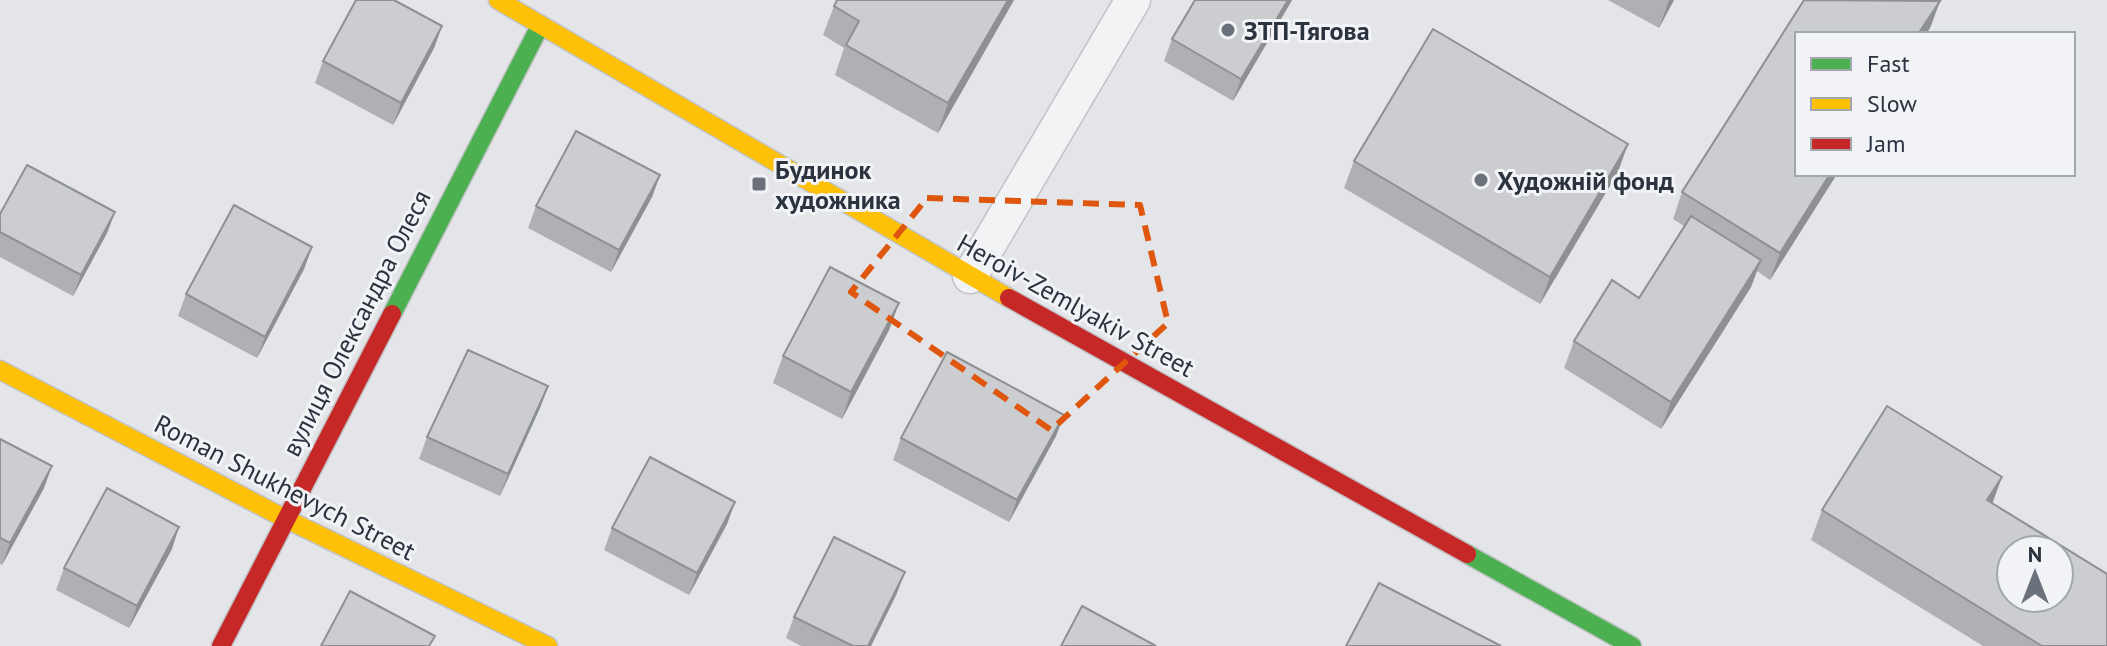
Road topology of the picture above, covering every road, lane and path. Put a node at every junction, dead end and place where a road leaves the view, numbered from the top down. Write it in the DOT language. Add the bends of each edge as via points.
graph roads {
  1 [pos="498,0"];
  2 [pos="1133,0"];
  3 [pos="540,26"];
  4 [pos="970,276"];
  5 [pos="0,370"];
  6 [pos="284,518"];
  7 [pos="221,646"];
  8 [pos="548,646"];
  9 [pos="1632,646"];
  1 -- 3 [label="street, Heroiv-Zemlyakiv Street"];
  2 -- 4 [label="lane"];
  3 -- 4 [label="street, Heroiv-Zemlyakiv Street"];
  3 -- 6 [label="street, вулиця Олександра Олеся"];
  4 -- 9 [label="street, Heroiv-Zemlyakiv Street"];
  5 -- 6 [label="street, Roman Shukhevych Street"];
  6 -- 7 [label="street, вулиця Олександра Олеся"];
  6 -- 8 [label="street, Roman Shukhevych Street"];
}
